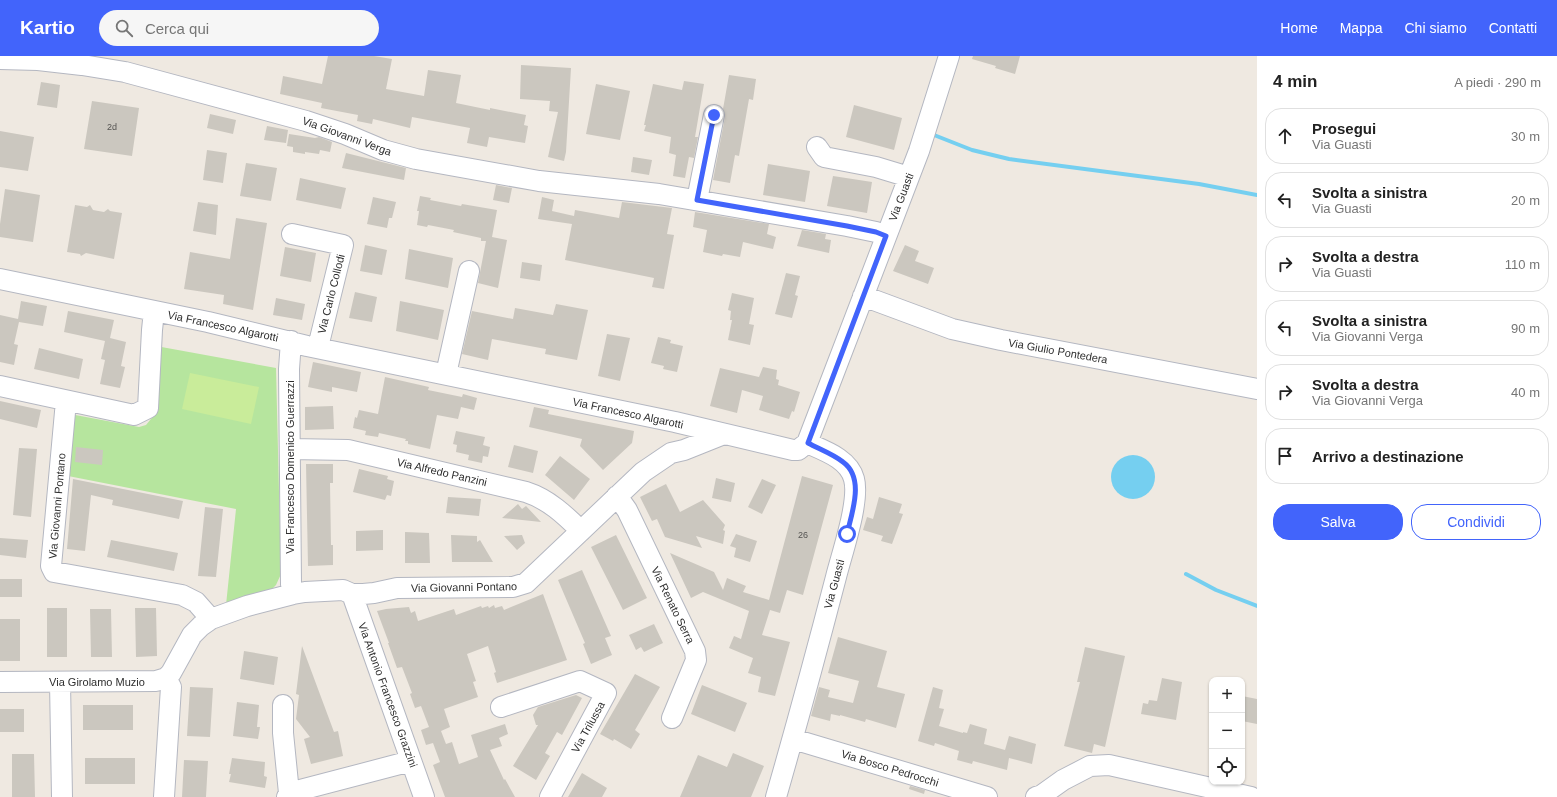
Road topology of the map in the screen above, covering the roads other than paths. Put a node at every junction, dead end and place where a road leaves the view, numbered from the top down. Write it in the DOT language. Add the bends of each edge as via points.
graph roads {
  1 [pos="949,56"];
  2 [pos="0,59"];
  3 [pos="714,115"];
  4 [pos="817,148"];
  5 [pos="909,176"];
  6 [pos="697,200"];
  7 [pos="292,234"];
  8 [pos="886,236"];
  9 [pos="468,271"];
  10 [pos="0,279"];
  11 [pos="863,296"];
  12 [pos="154,311"];
  13 [pos="291,341"];
  14 [pos="318,347"];
  15 [pos="446,374"];
  16 [pos="0,386"];
  17 [pos="1257,389"];
  18 [pos="66,401"];
  19 [pos="724,434"];
  20 [pos="808,443"];
  21 [pos="290,449"];
  22 [pos="617,496"];
  23 [pos="581,530"];
  24 [pos="293,594"];
  25 [pos="352,594"];
  26 [pos="187,598"];
  27 [pos="211,619"];
  28 [pos="192,635"];
  29 [pos="166,678"];
  30 [pos="0,682"];
  31 [pos="60,682"];
  32 [pos="283,705"];
  33 [pos="501,707"];
  34 [pos="672,718"];
  35 [pos="792,739"];
  36 [pos="411,761"];
  37 [pos="288,795"];
  38 [pos="62,797"];
  39 [pos="164,797"];
  40 [pos="424,797"];
  41 [pos="550,797"];
  42 [pos="776,797"];
  43 [pos="986,797"];
  44 [pos="1036,797"];
  45 [pos="1251,797"];
  1 -- 5 [label="street, Via Guasti"];
  2 -- 6 [label="street, Via Giovanni Verga" via="38,60 125,72 306,121 383,150 416,159 539,181"];
  3 -- 6 [label="street"];
  4 -- 5 [label="street" via="824,157"];
  5 -- 8 [label="street, Via Guasti"];
  6 -- 8 [label="street, Via Giovanni Verga" via="847,226"];
  7 -- 14 [label="street, Via Carlo Collodi" via="343,245"];
  8 -- 11 [label="street, Via Guasti"];
  9 -- 15 [label="street"];
  10 -- 12 [label="street, Via Francesco Algarotti"];
  11 -- 17 [label="street, Via Giulio Pontedera" via="952,328 994,339"];
  11 -- 20 [label="street, Via Guasti"];
  12 -- 13 [label="street, Via Francesco Algarotti"];
  12 -- 18 [label="street" via="148,408 134,415"];
  13 -- 14 [label="street, Via Francesco Algarotti"];
  13 -- 21 [label="street, Via Francesco Domenico Guerrazzi"];
  14 -- 15 [label="street, Via Francesco Algarotti"];
  15 -- 19 [label="street, Via Francesco Algarotti"];
  16 -- 18 [label="street"];
  18 -- 26 [label="street, Via Giovanni Pontano" via="51,566 54,572"];
  19 -- 20 [label="street, Via Francesco Algarotti" via="795,451"];
  19 -- 22 [label="street, Via Giovanni Pontano" via="670,453 643,472"];
  20 -- 35 [label="street, Via Guasti" via="844,462 854,478 856,491 847,534"];
  21 -- 23 [label="street, Via Alfredo Panzini" via="348,450 526,492 544,499"];
  21 -- 24 [label="street, Via Francesco Domenico Guerrazzi"];
  22 -- 23 [label="street, Via Giovanni Pontano"];
  22 -- 34 [label="street, Via Renato Serra" via="627,510 695,650 696,660"];
  23 -- 25 [label="street, Via Giovanni Pontano" via="521,586 397,588"];
  24 -- 25 [label="street, Via Giovanni Pontano" via="343,590"];
  24 -- 27 [label="street, Via Giovanni Pontano"];
  25 -- 36 [label="street, Via Antonio Francesco Grazzini"];
  26 -- 27 [label="street, Via Giovanni Pontano" via="196,602"];
  26 -- 28 [label="street" via="191,608"];
  27 -- 28 [label="street"];
  28 -- 29 [label="street" via="175,668"];
  29 -- 31 [label="street, Via Girolamo Muzio" via="146,682"];
  29 -- 39 [label="street" via="171,687"];
  30 -- 31 [label="street, Via Girolamo Muzio"];
  31 -- 38 [label="street"];
  32 -- 37 [label="street"];
  33 -- 41 [label="street, Via Trilussa" via="580,681 606,693"];
  35 -- 42 [label="street, Via Guasti"];
  35 -- 43 [label="street, Via Bosco Pedrocchi"];
  36 -- 37 [label="street"];
  36 -- 40 [label="street, Via Antonio Francesco Grazzini"];
  44 -- 45 [label="street" via="1090,766 1109,765"];
}
